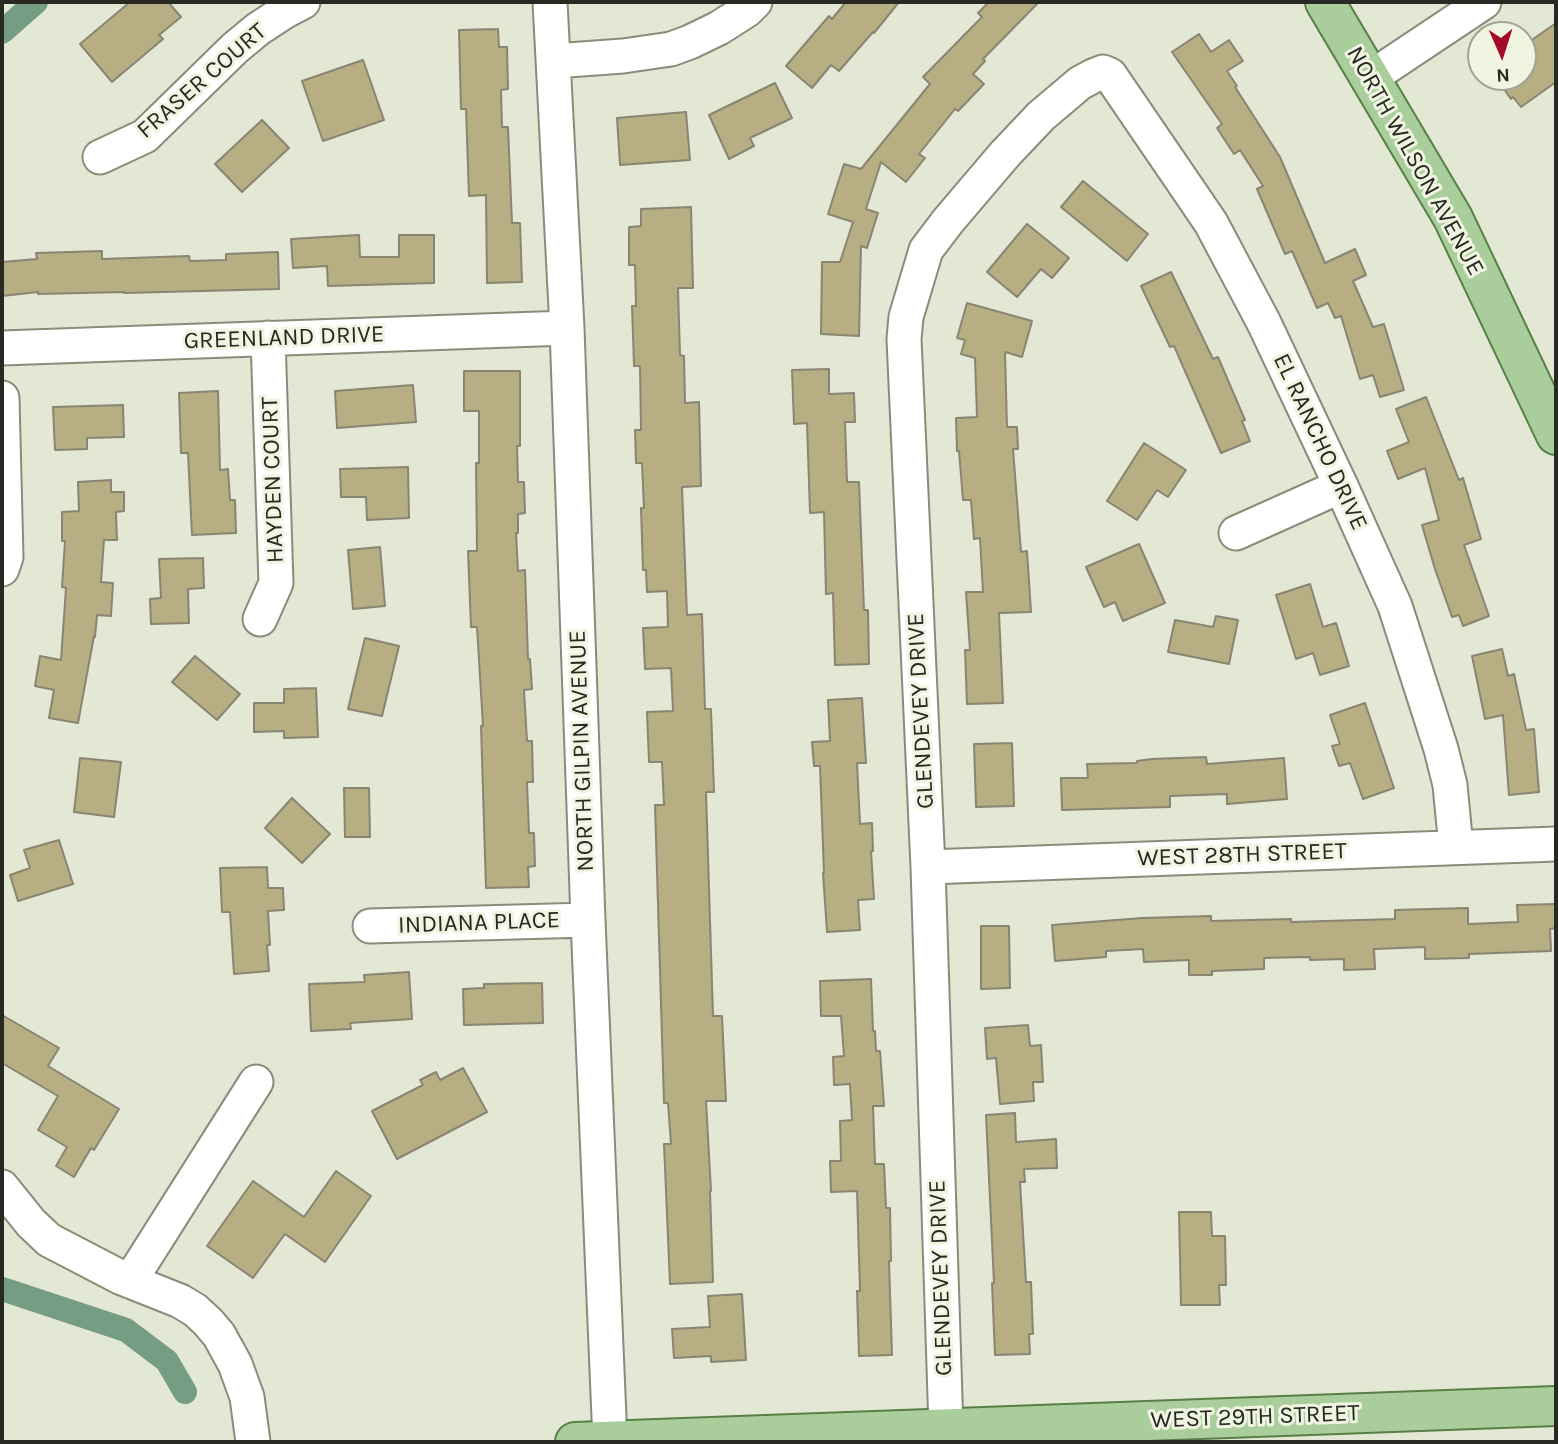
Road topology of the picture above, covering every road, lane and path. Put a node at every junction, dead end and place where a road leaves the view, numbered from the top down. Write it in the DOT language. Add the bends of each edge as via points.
graph roads {
  1 [pos="303,2"];
  2 [pos="551,2"];
  3 [pos="755,2"];
  4 [pos="1325,2"];
  5 [pos="1484,2"];
  6 [pos="1443,13"];
  7 [pos="554,61"];
  8 [pos="1103,72"];
  9 [pos="1370,78"];
  10 [pos="100,157"];
  11 [pos="567,328"];
  12 [pos="268,338"];
  13 [pos="2,348"];
  14 [pos="2,398"];
  15 [pos="1556,435"];
  16 [pos="1341,486"];
  17 [pos="1236,533"];
  18 [pos="2,569"];
  19 [pos="260,619"];
  20 [pos="1556,844"];
  21 [pos="1456,847"];
  22 [pos="928,867"];
  23 [pos="588,920"];
  24 [pos="370,926"];
  25 [pos="256,1082"];
  26 [pos="2,1186"];
  27 [pos="130,1281"];
  28 [pos="1556,1406"];
  29 [pos="963,1433"];
  30 [pos="593,1441"];
  31 [pos="253,1442"];
  1 -- 10 [label="street, FRASER COURT" via="250,36 145,136"];
  2 -- 7 [label="street, NORTH GILPIN AVENUE"];
  3 -- 7 [label="street" via="719,28 671,49"];
  4 -- 9 [label="main road, NORTH WILSON AVENUE"];
  5 -- 6 [label="street"];
  6 -- 9 [label="street"];
  7 -- 11 [label="street, NORTH GILPIN AVENUE"];
  8 -- 16 [label="street, EL RANCHO DRIVE" via="1110,75 1211,223"];
  8 -- 22 [label="street, GLENDEVEY DRIVE" via="1080,83 1041,116 948,221 926,250 906,317"];
  9 -- 15 [label="main road, NORTH WILSON AVENUE" via="1453,218"];
  11 -- 12 [label="street, GREENLAND DRIVE"];
  11 -- 23 [label="street, NORTH GILPIN AVENUE"];
  12 -- 13 [label="street, GREENLAND DRIVE"];
  12 -- 19 [label="street, HAYDEN COURT" via="276,583"];
  14 -- 18 [label="street" via="6,558"];
  16 -- 17 [label="street"];
  16 -- 21 [label="street, EL RANCHO DRIVE" via="1395,606 1441,749"];
  20 -- 21 [label="street, WEST 28TH STREET"];
  21 -- 22 [label="street, WEST 28TH STREET"];
  22 -- 29 [label="street, GLENDEVEY DRIVE"];
  23 -- 24 [label="street, INDIANA PLACE"];
  23 -- 30 [label="street, NORTH GILPIN AVENUE"];
  25 -- 27 [label="street"];
  26 -- 27 [label="street" via="49,1240"];
  27 -- 31 [label="street" via="195,1310 219,1335 247,1397"];
  28 -- 29 [label="main road, WEST 29TH STREET"];
  29 -- 30 [label="main road, WEST 29TH STREET"];
}
